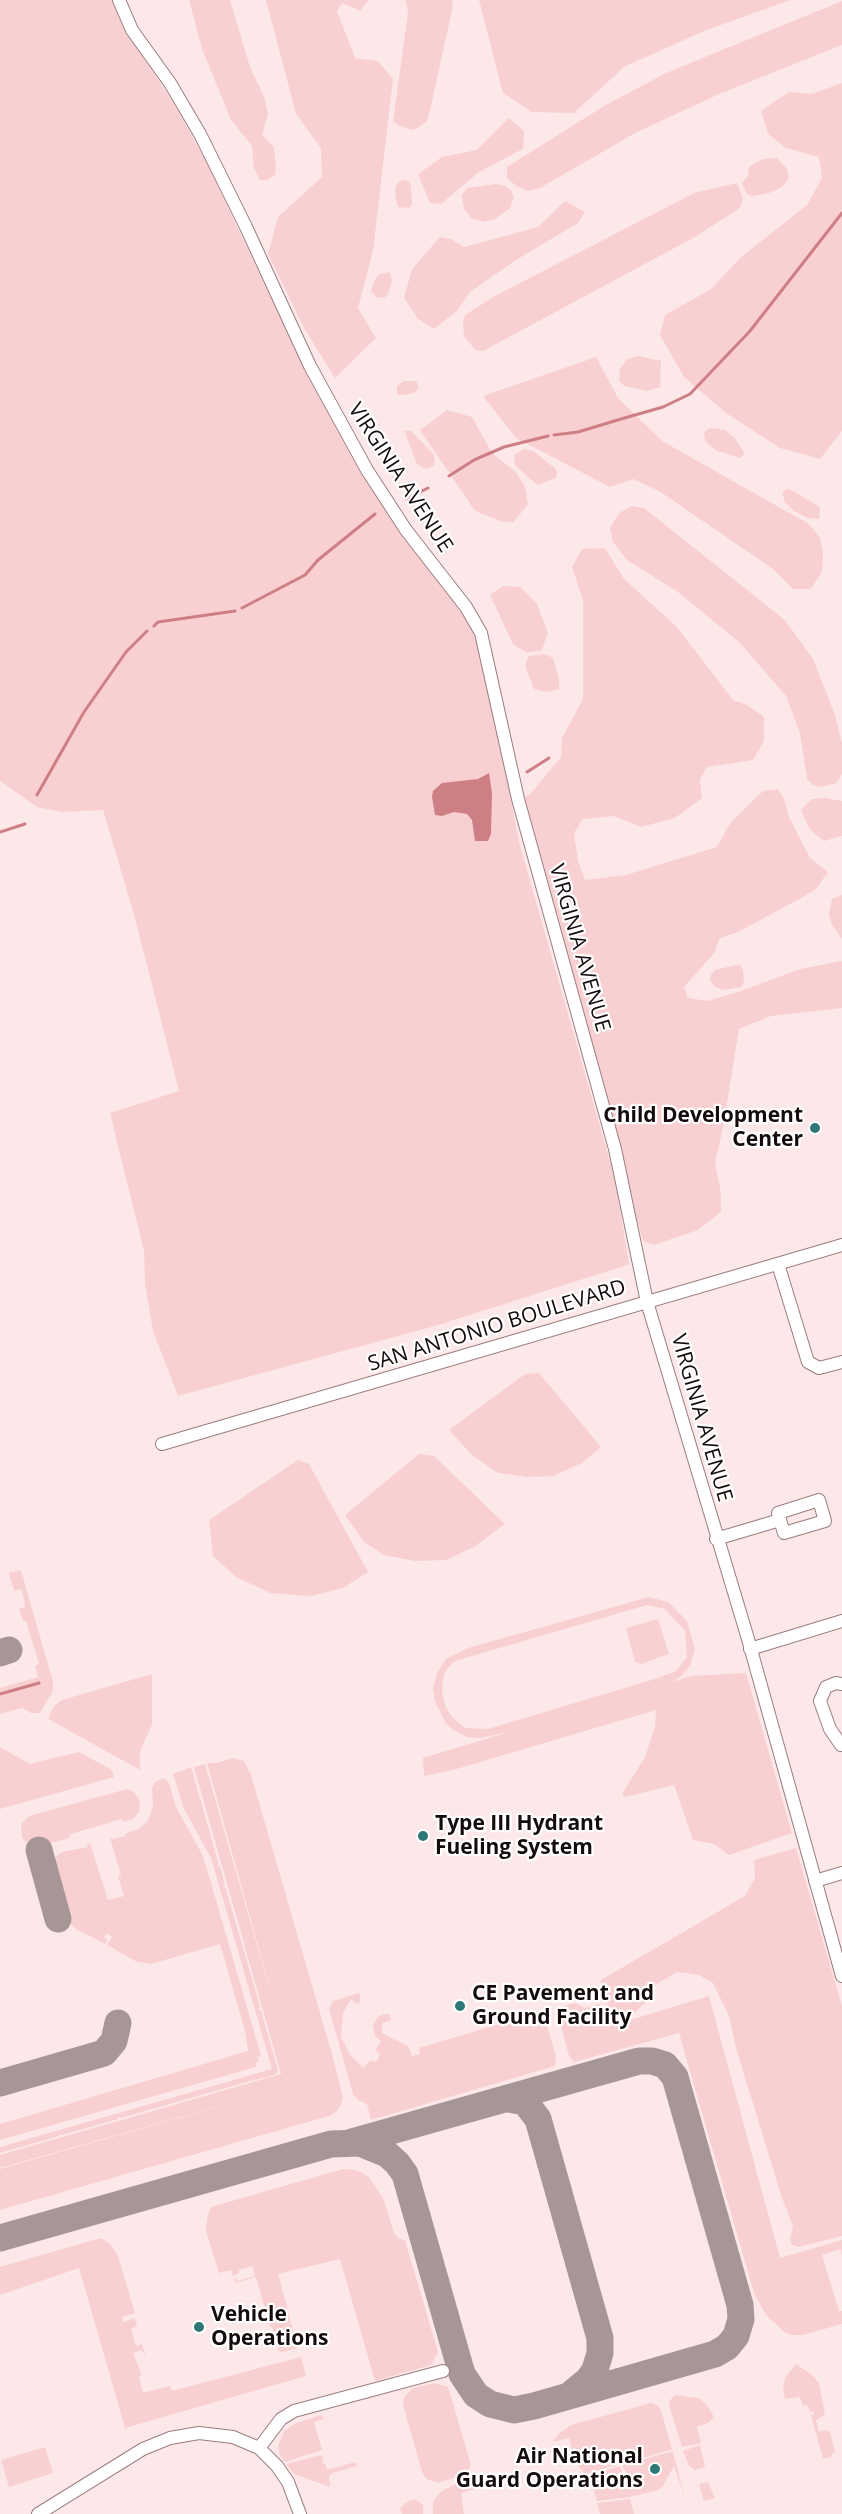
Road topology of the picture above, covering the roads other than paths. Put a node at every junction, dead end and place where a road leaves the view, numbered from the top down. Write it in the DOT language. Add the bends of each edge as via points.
graph roads {
  1 [pos="119,0"];
  2 [pos="842,1245"];
  3 [pos="778,1264"];
  4 [pos="647,1302"];
  5 [pos="842,1362"];
  6 [pos="162,1444"];
  7 [pos="780,1520"];
  8 [pos="716,1539"];
  9 [pos="842,1621"];
  10 [pos="750,1649"];
  11 [pos="842,1684"];
  12 [pos="842,1745"];
  13 [pos="842,1874"];
  14 [pos="815,1881"];
  15 [pos="842,1976"];
  16 [pos="443,2371"];
  17 [pos="259,2448"];
  18 [pos="38,2514"];
  19 [pos="300,2514"];
  1 -- 4 [label="street, VIRGINIA AVENUE" via="132,30 201,134 306,358 367,470 482,633 518,799 615,1149"];
  2 -- 3 [label="street, SAN ANTONIO BOULEVARD"];
  3 -- 4 [label="street, SAN ANTONIO BOULEVARD"];
  3 -- 5 [label="street" via="808,1362 819,1368"];
  4 -- 6 [label="street, SAN ANTONIO BOULEVARD"];
  4 -- 8 [label="street, VIRGINIA AVENUE"];
  7 -- 8 [label="street"];
  8 -- 10 [label="street, VIRGINIA AVENUE"];
  9 -- 10 [label="street"];
  10 -- 14 [label="street, VIRGINIA AVENUE"];
  11 -- 12 [label="street" via="826,1687 820,1701 830,1729"];
  13 -- 14 [label="street"];
  14 -- 15 [label="street, VIRGINIA AVENUE"];
  16 -- 17 [label="street" via="294,2411 281,2419"];
  17 -- 18 [label="street" via="223,2434 170,2438 134,2454"];
  17 -- 19 [label="street" via="288,2482"];
}
